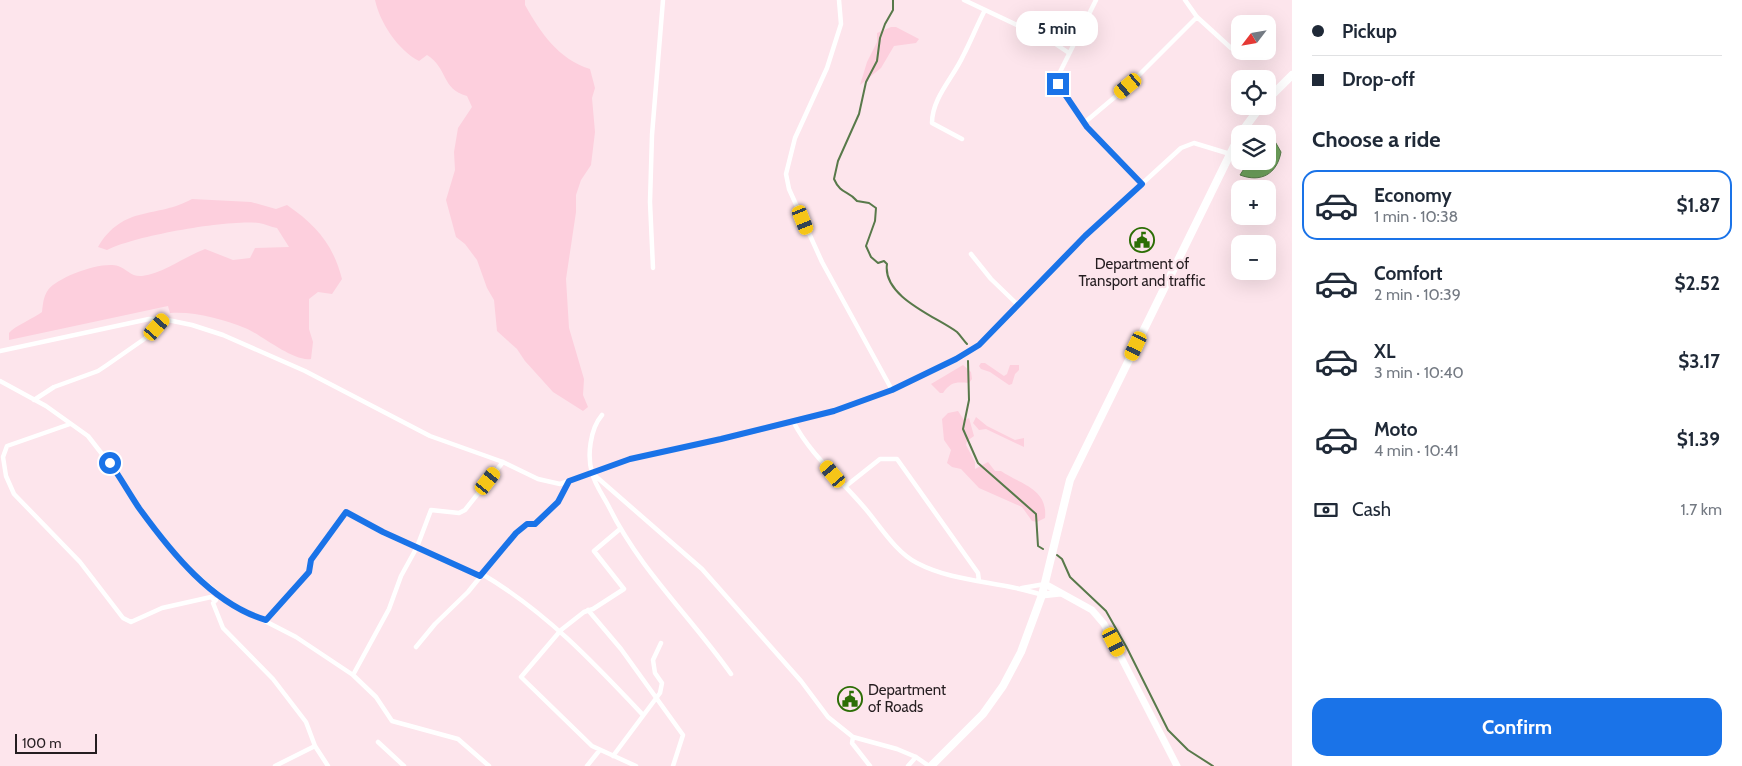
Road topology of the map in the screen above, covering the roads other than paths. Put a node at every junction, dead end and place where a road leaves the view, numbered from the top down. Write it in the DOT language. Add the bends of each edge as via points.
graph roads {
  1 [pos="663,0"];
  2 [pos="838,0"];
  3 [pos="964,0"];
  4 [pos="1096,0"];
  5 [pos="1185,0"];
  6 [pos="985,10"];
  7 [pos="1197,17"];
  8 [pos="1231,48"];
  9 [pos="1069,53"];
  10 [pos="1292,75"];
  11 [pos="1276,91"];
  12 [pos="1084,123"];
  13 [pos="962,139"];
  14 [pos="1230,154"];
  15 [pos="1142,184"];
  16 [pos="971,254"];
  17 [pos="653,268"];
  18 [pos="1018,305"];
  19 [pos="163,319"];
  20 [pos="0,351"];
  21 [pos="0,381"];
  22 [pos="892,390"];
  23 [pos="34,400"];
  24 [pos="602,415"];
  25 [pos="793,421"];
  26 [pos="70,424"];
  27 [pos="504,462"];
  28 [pos="592,473"];
  29 [pos="569,481"];
  30 [pos="846,486"];
  31 [pos="620,529"];
  32 [pos="417,547"];
  33 [pos="481,575"];
  34 [pos="979,581"];
  35 [pos="1045,584"];
  36 [pos="1021,588"];
  37 [pos="1061,593"];
  38 [pos="1042,595"];
  39 [pos="220,596"];
  40 [pos="215,600"];
  41 [pos="588,610"];
  42 [pos="266,620"];
  43 [pos="561,630"];
  44 [pos="662,643"];
  45 [pos="416,647"];
  46 [pos="731,674"];
  47 [pos="353,675"];
  48 [pos="656,699"];
  49 [pos="643,715"];
  50 [pos="854,737"];
  51 [pos="378,742"];
  52 [pos="315,746"];
  53 [pos="599,751"];
  54 [pos="613,756"];
  55 [pos="916,757"];
  56 [pos="275,766"];
  57 [pos="328,766"];
  58 [pos="404,766"];
  59 [pos="489,766"];
  60 [pos="587,766"];
  61 [pos="636,766"];
  62 [pos="672,766"];
  63 [pos="870,766"];
  64 [pos="908,766"];
  65 [pos="930,766"];
  66 [pos="1177,766"];
  1 -- 17 [label="street" via="652,134 650,202"];
  2 -- 22 [label="street" via="841,24 827,68 795,138 786,174 789,190 822,262"];
  3 -- 6 [label="street"];
  4 -- 9 [label="street"];
  5 -- 7 [label="street"];
  6 -- 9 [label="street"];
  6 -- 13 [label="street" via="963,58 934,106 932,117 936,126"];
  7 -- 8 [label="street"];
  7 -- 12 [label="street" via="1128,86"];
  9 -- 12 [label="street" via="1058,76 1058,84"];
  10 -- 11 [label="main road"];
  12 -- 15 [label="street"];
  14 -- 15 [label="street" via="1187,144"];
  14 -- 35 [label="main road" via="1070,480"];
  15 -- 18 [label="street" via="1085,236"];
  16 -- 18 [label="street"];
  18 -- 22 [label="street" via="979,345"];
  19 -- 20 [label="street" via="149,319"];
  19 -- 23 [label="street" via="150,335 98,371 54,387"];
  19 -- 27 [label="street" via="223,335 305,371 430,436"];
  21 -- 23 [label="street"];
  22 -- 25 [label="street" via="834,411"];
  23 -- 26 [label="street"];
  24 -- 28 [label="street" via="592,430"];
  25 -- 28 [label="street" via="630,459"];
  25 -- 30 [label="street" via="800,434"];
  26 -- 39 [label="street" via="88,436 185,566"];
  26 -- 40 [label="street" via="7,446 3,457 6,476 14,494 80,562 123,618 131,622 162,608 211,597"];
  27 -- 29 [label="street" via="538,479 560,484"];
  27 -- 32 [label="street" via="465,510 459,513 431,510"];
  28 -- 29 [label="street"];
  28 -- 31 [label="street"];
  28 -- 50 [label="street" via="702,569 828,716"];
  29 -- 33 [label="street" via="558,502 535,524 527,524 516,533"];
  30 -- 34 [label="street" via="915,563"];
  30 -- 34 [label="street" via="880,458 898,459 978,573"];
  31 -- 41 [label="street" via="594,551 624,589"];
  31 -- 46 [label="street" via="658,584"];
  32 -- 33 [label="street"];
  32 -- 42 [label="street" via="346,512 311,560 309,572"];
  32 -- 47 [label="street" via="406,564 389,609"];
  33 -- 43 [label="street" via="521,597"];
  33 -- 45 [label="street"];
  34 -- 36 [label="street"];
  35 -- 36 [label="street"];
  35 -- 37 [label="main road"];
  35 -- 38 [label="main road"];
  36 -- 38 [label="street"];
  37 -- 38 [label="main road"];
  37 -- 66 [label="main road" via="1092,610 1104,624"];
  38 -- 65 [label="main road" via="1021,652 1003,686 983,714"];
  39 -- 40 [label="street"];
  39 -- 42 [label="street" via="244,612"];
  40 -- 52 [label="street" via="213,603 223,628 288,698 306,722"];
  41 -- 43 [label="street"];
  41 -- 48 [label="street" via="621,649"];
  42 -- 47 [label="street"];
  43 -- 49 [label="street"];
  43 -- 53 [label="street" via="521,677"];
  44 -- 48 [label="street" via="653,660 655,673 662,683"];
  47 -- 59 [label="street" via="376,698 392,721 458,740"];
  48 -- 49 [label="street"];
  48 -- 62 [label="street" via="683,735"];
  49 -- 54 [label="street"];
  50 -- 55 [label="street"];
  50 -- 63 [label="street" via="852,744"];
  51 -- 58 [label="street"];
  52 -- 56 [label="street"];
  52 -- 57 [label="street"];
  53 -- 54 [label="street"];
  53 -- 60 [label="street"];
  54 -- 61 [label="street"];
  55 -- 64 [label="street"];
  55 -- 65 [label="street"];
}
